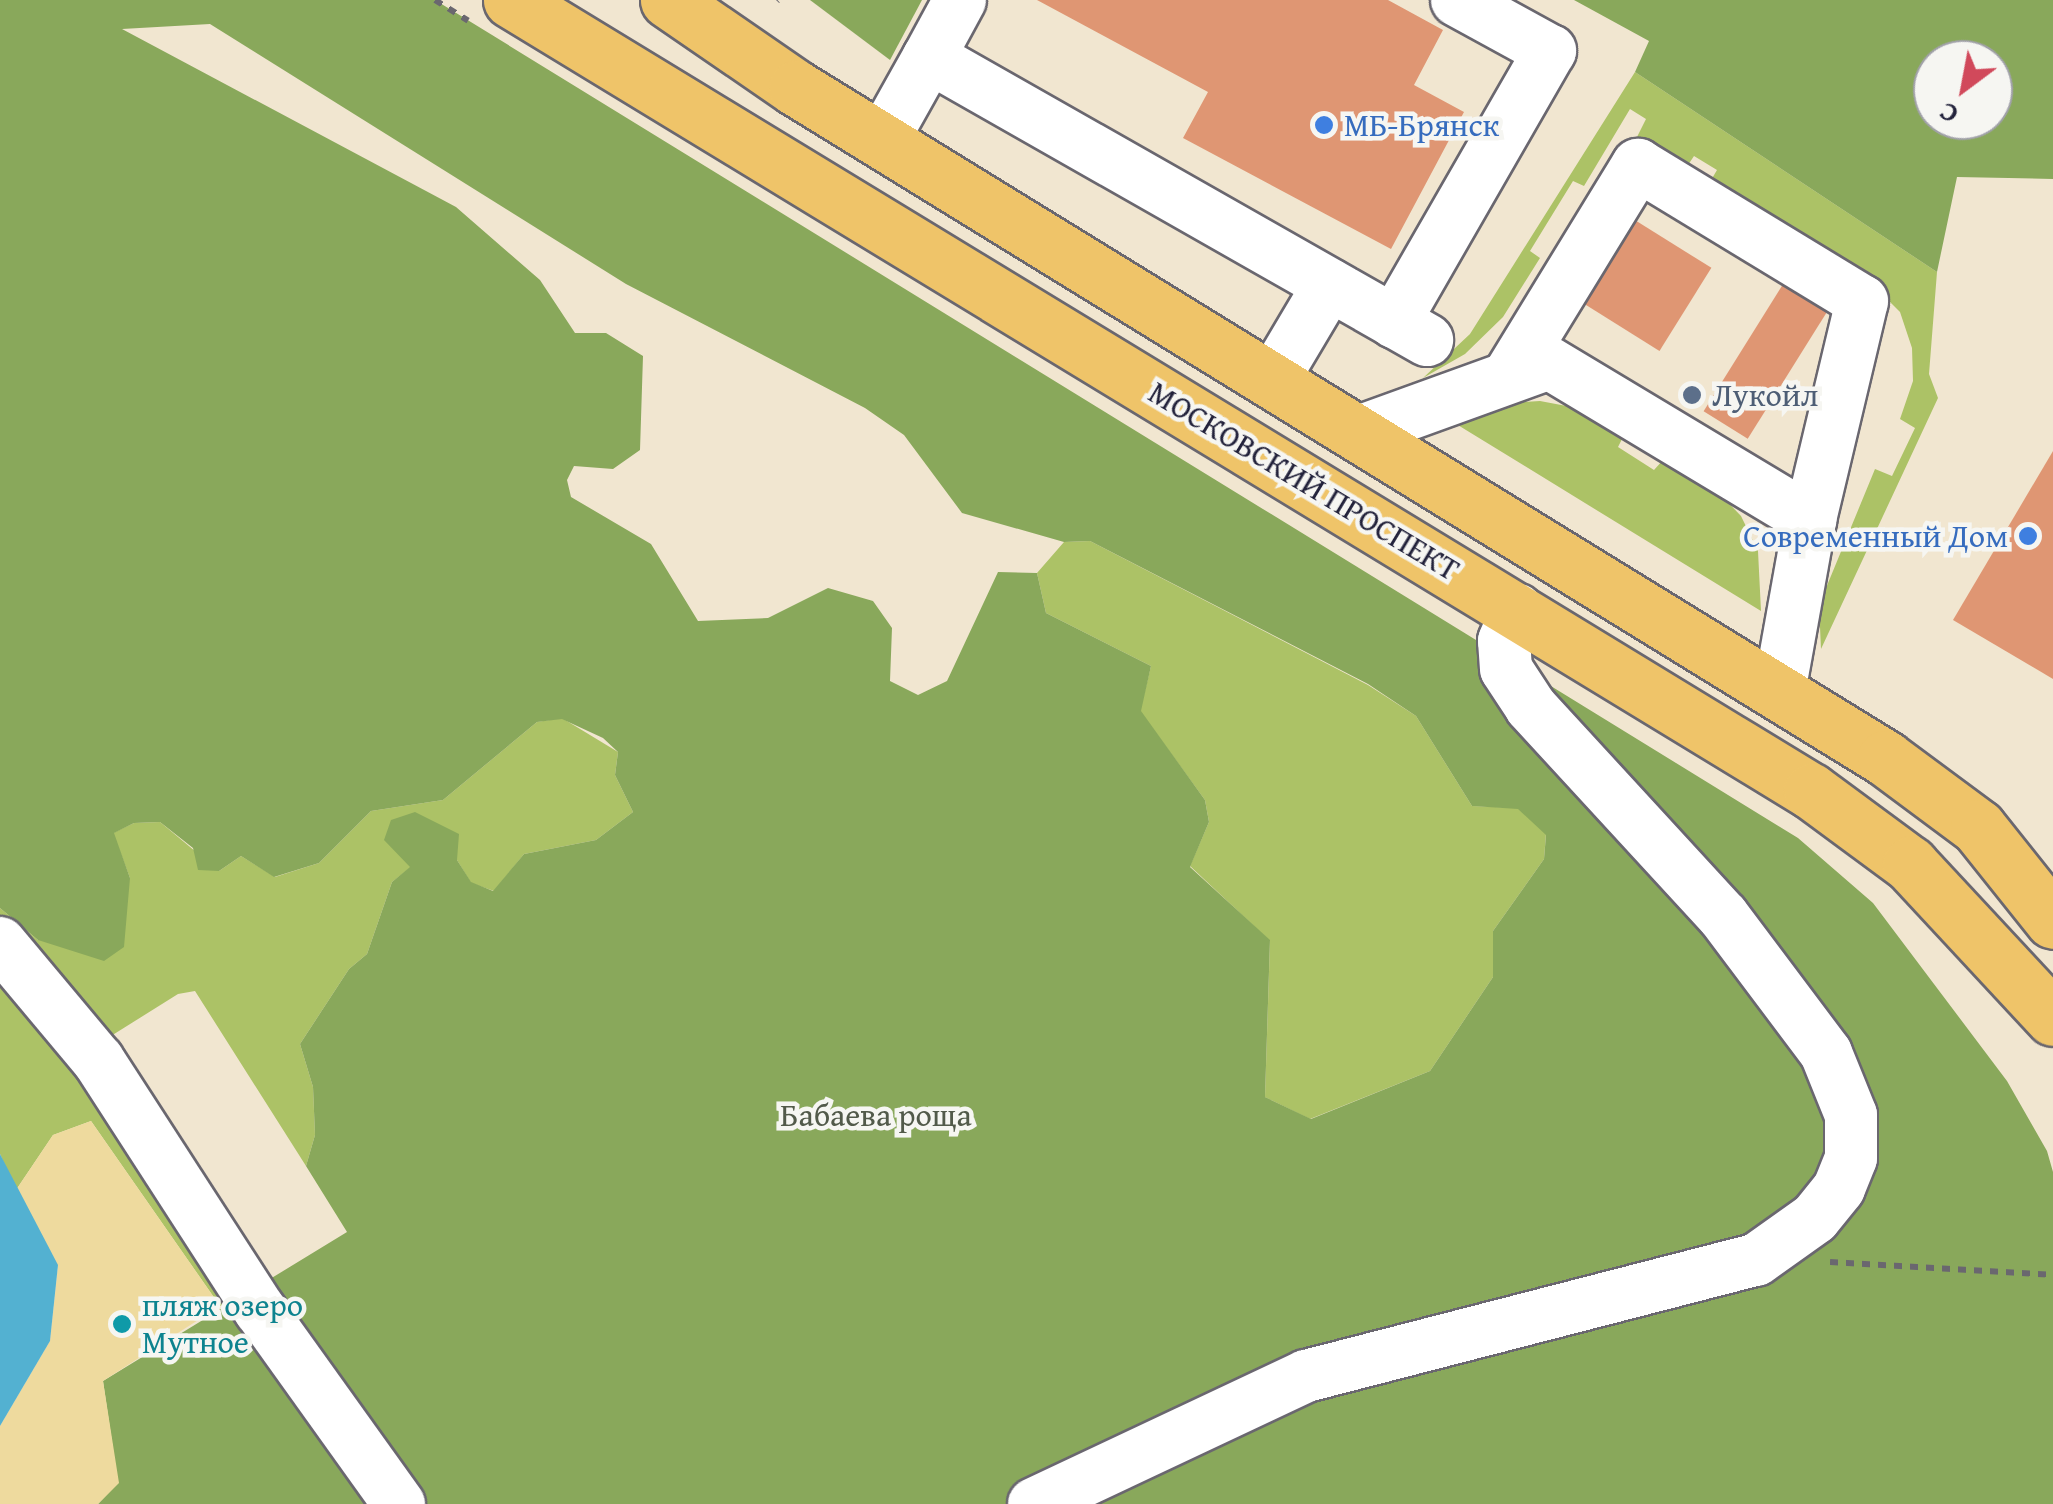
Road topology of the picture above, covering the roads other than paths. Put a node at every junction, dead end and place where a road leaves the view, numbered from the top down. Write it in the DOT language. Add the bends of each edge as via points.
graph roads {
  1 [pos="511,0"];
  2 [pos="668,0"];
  3 [pos="960,0"];
  4 [pos="1457,0"];
  5 [pos="930,57"];
  6 [pos="882,141"];
  7 [pos="1329,285"];
  8 [pos="1508,378"];
  9 [pos="1272,381"];
  10 [pos="1356,433"];
  11 [pos="1810,520"];
  12 [pos="1517,610"];
  13 [pos="1779,693"];
  14 [pos="2053,920"];
  15 [pos="0,943"];
  16 [pos="2053,1018"];
  17 [pos="399,1504"];
  18 [pos="1034,1504"];
  1 -- 12 [label="main road, МОСКОВСКИЙ ПРОСПЕКТ"];
  2 -- 6 [label="main road, МОСКОВСКИЙ ПРОСПЕКТ"];
  3 -- 5 [label="lane"];
  4 -- 7 [label="lane" via="1550,51 1410,331"];
  5 -- 6 [label="lane"];
  5 -- 7 [label="lane"];
  6 -- 9 [label="main road, МОСКОВСКИЙ ПРОСПЕКТ"];
  7 -- 9 [label="lane"];
  8 -- 10 [label="lane"];
  8 -- 11 [label="lane" via="1549,363"];
  8 -- 11 [label="lane" via="1638,165 1862,302"];
  9 -- 10 [label="main road, МОСКОВСКИЙ ПРОСПЕКТ"];
  10 -- 13 [label="main road, МОСКОВСКИЙ ПРОСПЕКТ"];
  11 -- 13 [label="lane"];
  12 -- 16 [label="main road, МОСКОВСКИЙ ПРОСПЕКТ" via="1866,828 1944,896"];
  12 -- 18 [label="lane" via="1504,641 1506,669 1522,694 1723,916 1826,1053 1851,1115 1852,1158 1839,1188 1815,1218 1756,1260 1306,1376"];
  13 -- 14 [label="main road, МОСКОВСКИЙ ПРОСПЕКТ" via="1951,803"];
  15 -- 17 [label="lane" via="98,1060 260,1310"];
}
